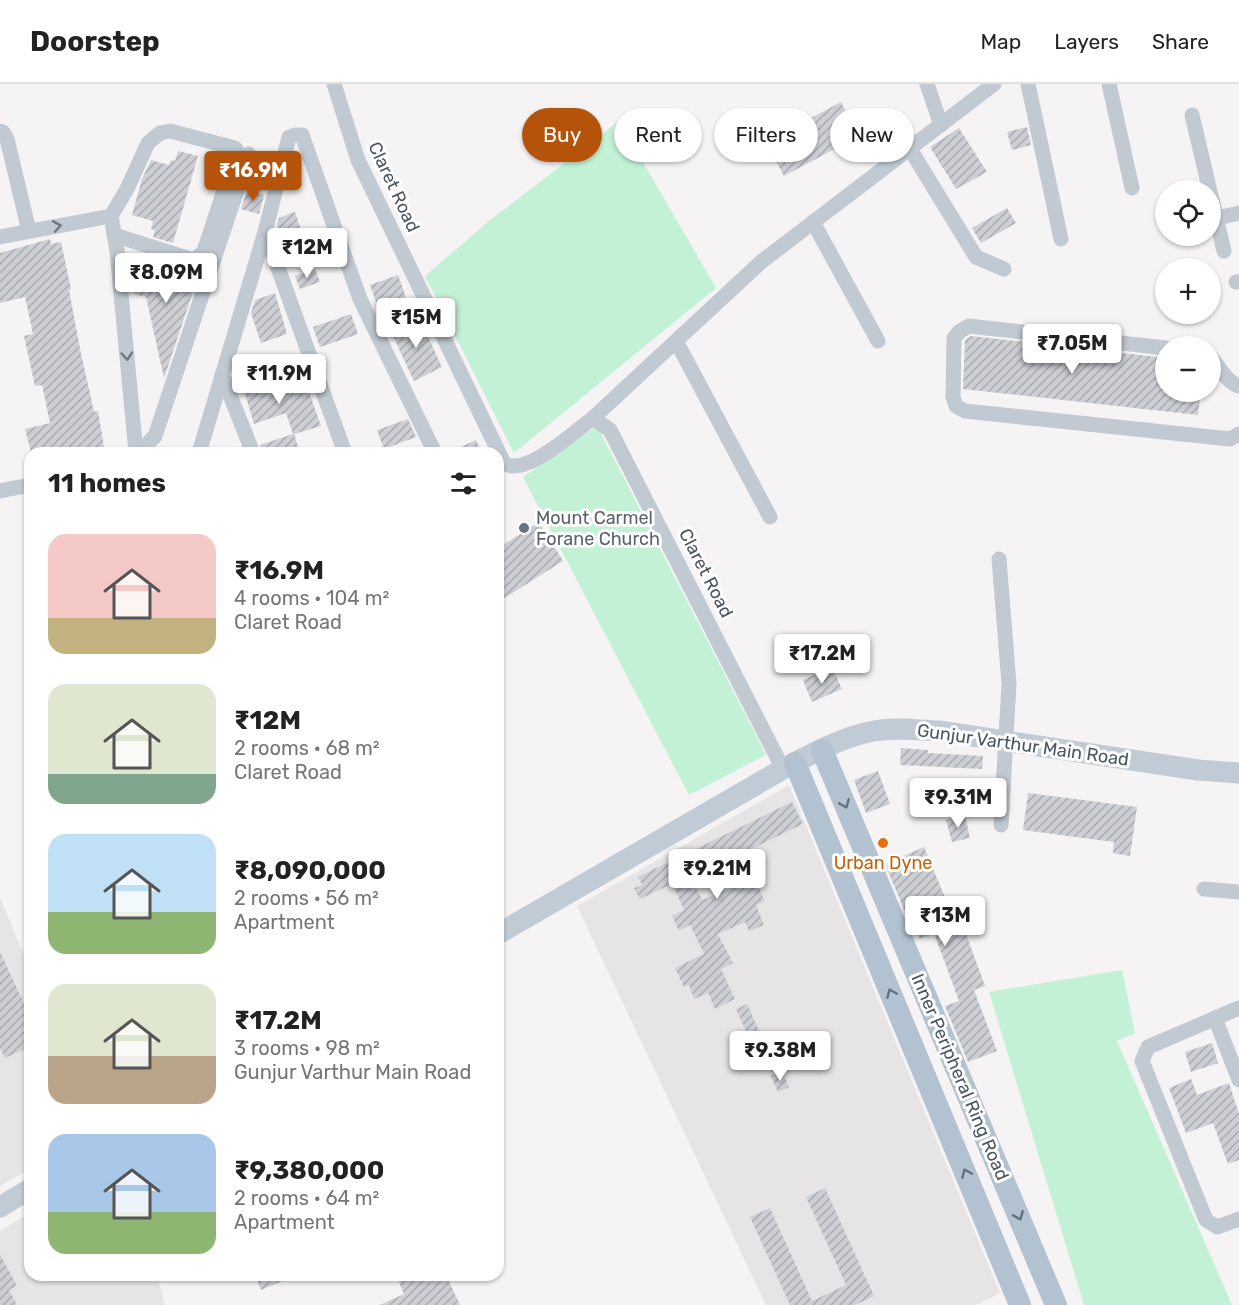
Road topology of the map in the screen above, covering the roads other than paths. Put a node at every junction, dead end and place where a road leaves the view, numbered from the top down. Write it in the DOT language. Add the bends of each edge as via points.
graph roads {
  1 [pos="334,84"];
  2 [pos="927,84"];
  3 [pos="994,84"];
  4 [pos="1028,84"];
  5 [pos="1109,84"];
  6 [pos="1192,115"];
  7 [pos="941,124"];
  8 [pos="0,131"];
  9 [pos="914,145"];
  10 [pos="249,154"];
  11 [pos="914,155"];
  12 [pos="892,162"];
  13 [pos="1208,180"];
  14 [pos="1132,188"];
  15 [pos="1239,213"];
  16 [pos="111,216"];
  17 [pos="1221,217"];
  18 [pos="813,222"];
  19 [pos="29,231"];
  20 [pos="265,232"];
  21 [pos="1221,234"];
  22 [pos="114,235"];
  23 [pos="0,237"];
  24 [pos="1061,239"];
  25 [pos="1224,251"];
  26 [pos="1004,269"];
  27 [pos="676,341"];
  28 [pos="878,341"];
  29 [pos="1155,347"];
  30 [pos="1221,370"];
  31 [pos="222,375"];
  32 [pos="1239,386"];
  33 [pos="593,418"];
  34 [pos="1239,434"];
  35 [pos="136,447"];
  36 [pos="143,447"];
  37 [pos="201,447"];
  38 [pos="251,447"];
  39 [pos="343,447"];
  40 [pos="432,447"];
  41 [pos="496,447"];
  42 [pos="504,463"];
  43 [pos="24,486"];
  44 [pos="0,491"];
  45 [pos="771,517"];
  46 [pos="999,559"];
  47 [pos="1006,741"];
  48 [pos="822,750"];
  49 [pos="789,766"];
  50 [pos="1239,773"];
  51 [pos="1001,825"];
  52 [pos="1204,889"];
  53 [pos="1239,892"];
  54 [pos="504,931"];
  55 [pos="1239,1008"];
  56 [pos="1215,1018"];
  57 [pos="1239,1080"];
  58 [pos="24,1193"];
  59 [pos="0,1207"];
  60 [pos="1239,1219"];
  61 [pos="1020,1305"];
  62 [pos="1056,1305"];
  1 -- 41 [label="street, Claret Road" via="358,160"];
  2 -- 7 [label="street"];
  3 -- 7 [label="street"];
  4 -- 24 [label="street"];
  5 -- 14 [label="street"];
  6 -- 13 [label="street"];
  7 -- 9 [label="street"];
  8 -- 19 [label="street" via="7,139"];
  10 -- 36 [label="street" via="155,436"];
  11 -- 26 [label="street" via="976,256"];
  12 -- 18 [label="street"];
  15 -- 17 [label="street"];
  19 -- 16 [label="street, one-way"];
  16 -- 22 [label="street"];
  16 -- 22 [label="street" via="148,143 160,133 170,131 237,151 204,251 196,259"];
  18 -- 27 [label="street" via="761,262"];
  18 -- 28 [label="street"];
  19 -- 23 [label="street"];
  20 -- 31 [label="street"];
  20 -- 39 [label="street"];
  20 -- 40 [label="street" via="289,137 302,135 360,299"];
  21 -- 25 [label="street"];
  22 -- 35 [label="street, one-way"];
  27 -- 33 [label="street"];
  27 -- 45 [label="street"];
  29 -- 34 [label="street" via="969,326 954,338 953,397 956,406 965,411 1230,439"];
  30 -- 32 [label="street"];
  31 -- 37 [label="street"];
  31 -- 38 [label="street"];
  33 -- 42 [label="street, Claret Road" via="531,463 513,467"];
  33 -- 49 [label="street, Claret Road" via="615,438"];
  43 -- 44 [label="street"];
  46 -- 47 [label="street" via="1010,684"];
  47 -- 48 [label="main road, Gunjur Varthur Main Road" via="908,729 874,731"];
  47 -- 50 [label="main road, Gunjur Varthur Main Road"];
  47 -- 51 [label="street"];
  48 -- 49 [label="main road, Gunjur Varthur Main Road"];
  48 -- 62 [label="main road, Inner Peripheral Ring Road, one-way"];
  49 -- 54 [label="main road, Gunjur Varthur Main Road"];
  61 -- 49 [label="main road, Inner Peripheral Ring Road, one-way"];
  52 -- 53 [label="street"];
  55 -- 56 [label="street"];
  56 -- 57 [label="street"];
  56 -- 60 [label="street" via="1148,1047 1142,1061 1206,1220 1217,1227"];
  58 -- 59 [label="main road"];
}
